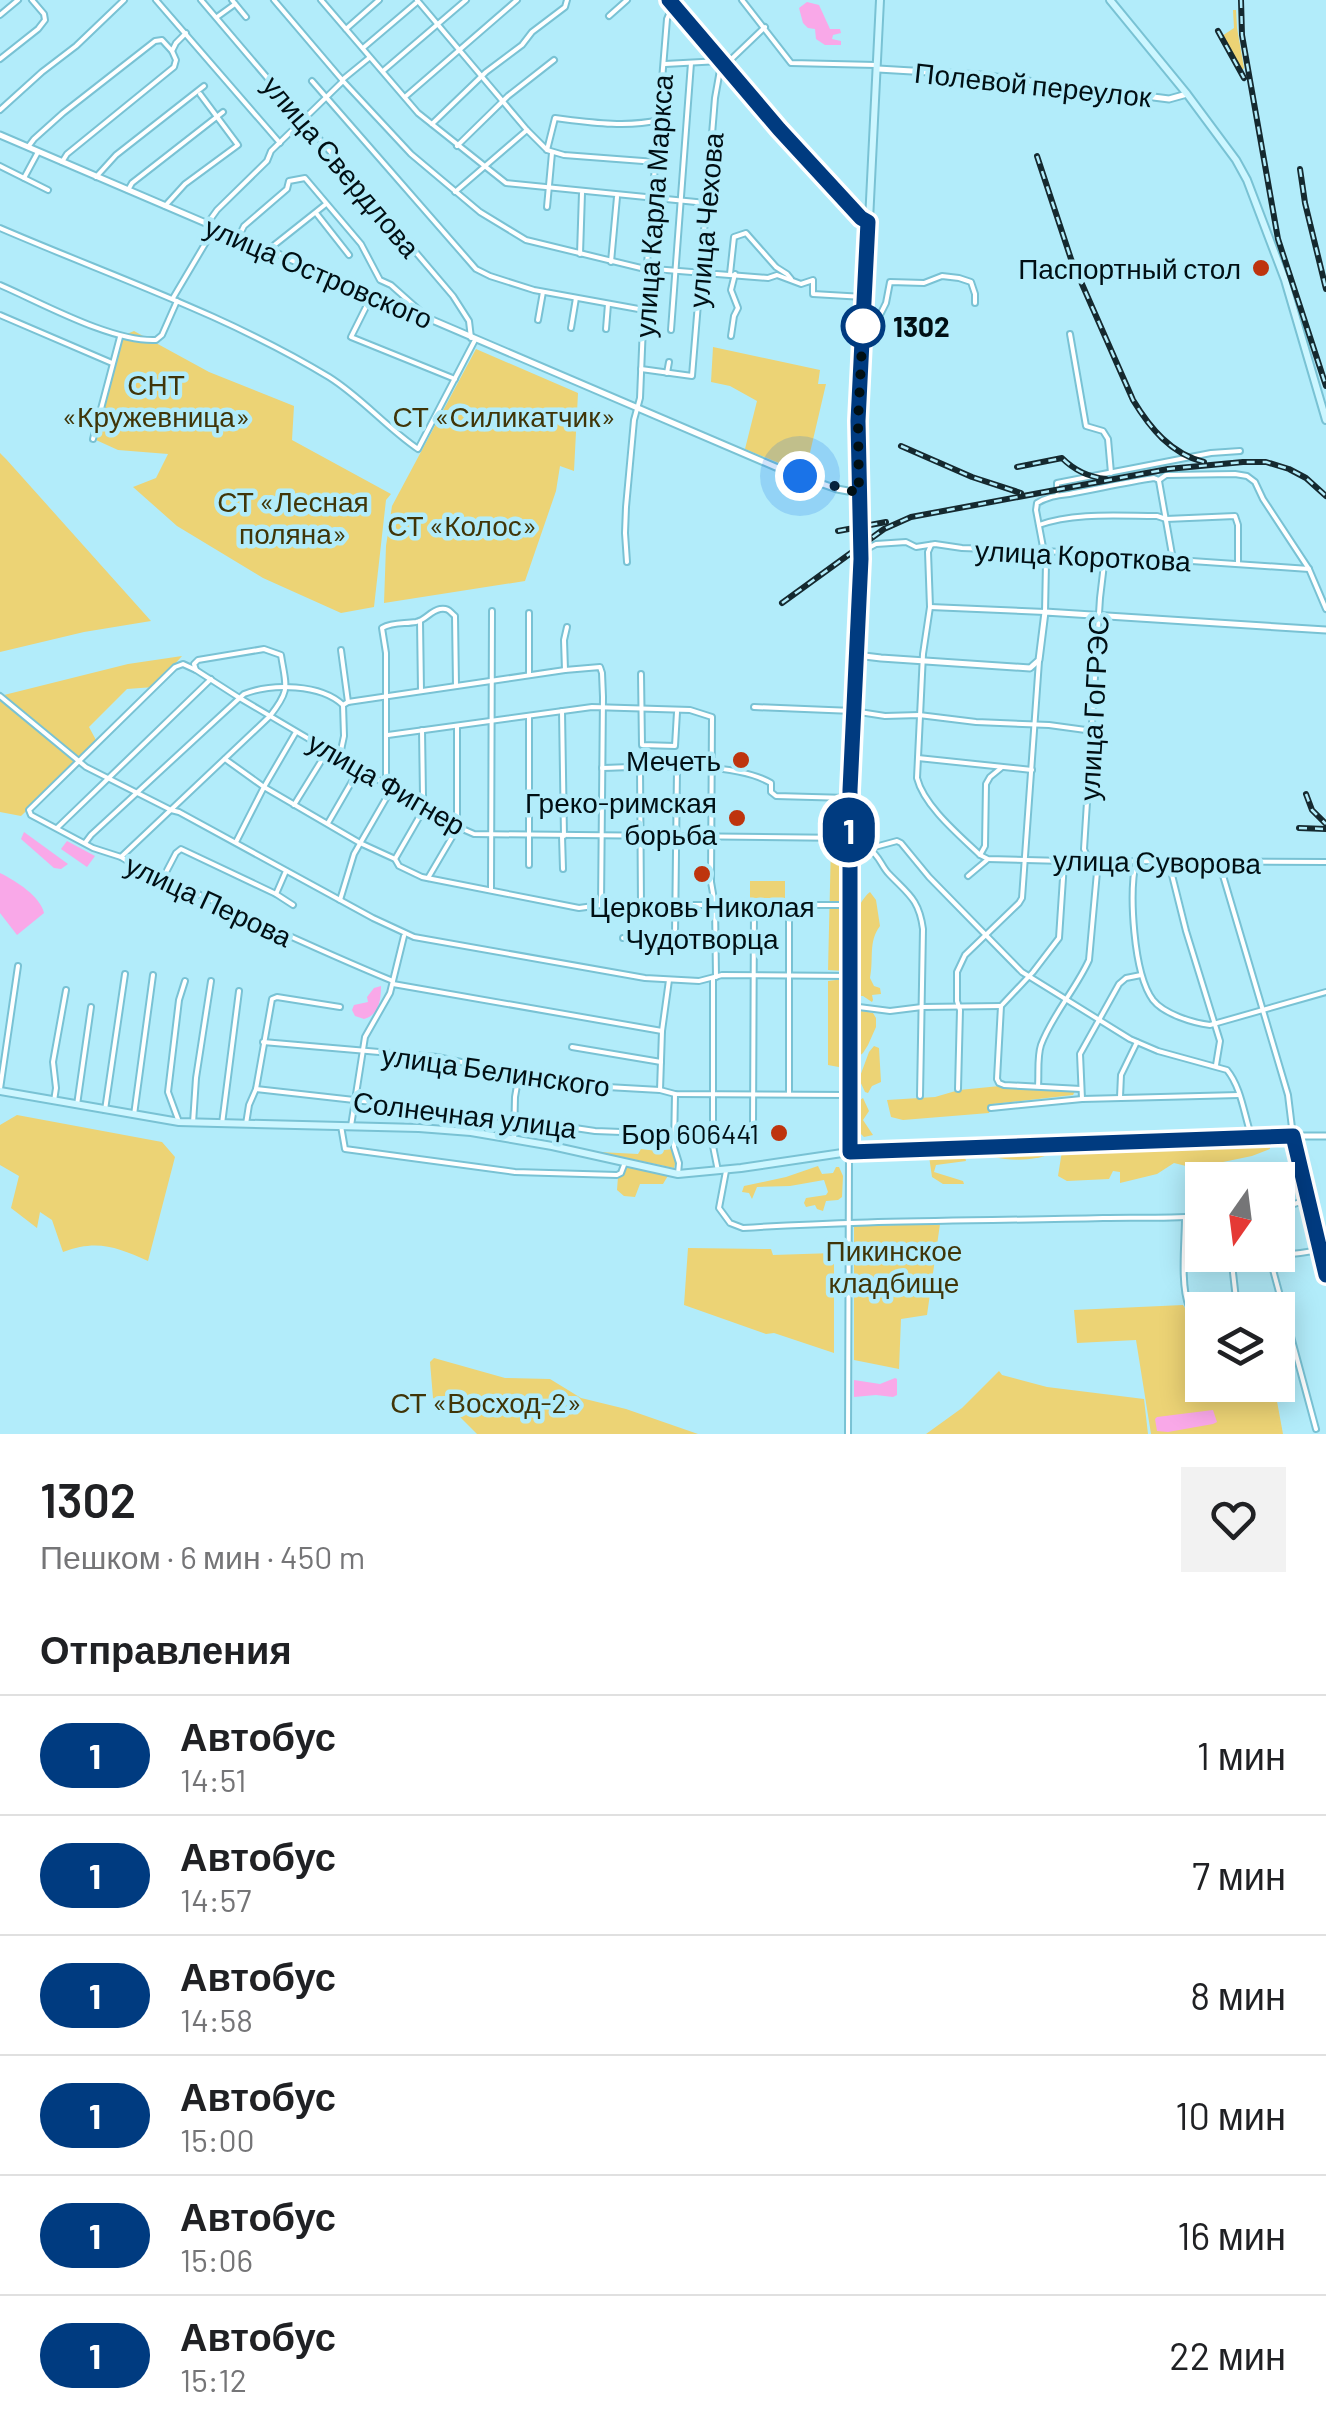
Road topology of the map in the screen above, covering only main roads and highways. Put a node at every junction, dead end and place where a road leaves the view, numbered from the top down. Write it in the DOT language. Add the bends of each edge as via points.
graph roads {
  1 [pos="880,0"];
  2 [pos="1110,0"];
  3 [pos="1326,420"];
  4 [pos="0,1090"];
  5 [pos="850,1152"];
  6 [pos="1323,1250"];
  7 [pos="1326,1274"];
  1 -- 5 [label="main road" via="858,421"];
  2 -- 3 [label="main road" via="1230,151 1250,186"];
  4 -- 5 [label="main road" via="179,1122 418,1128 514,1139 678,1174"];
  5 -- 6 [label="main road" via="1293,1136"];
  6 -- 7 [label="main road"];
}
